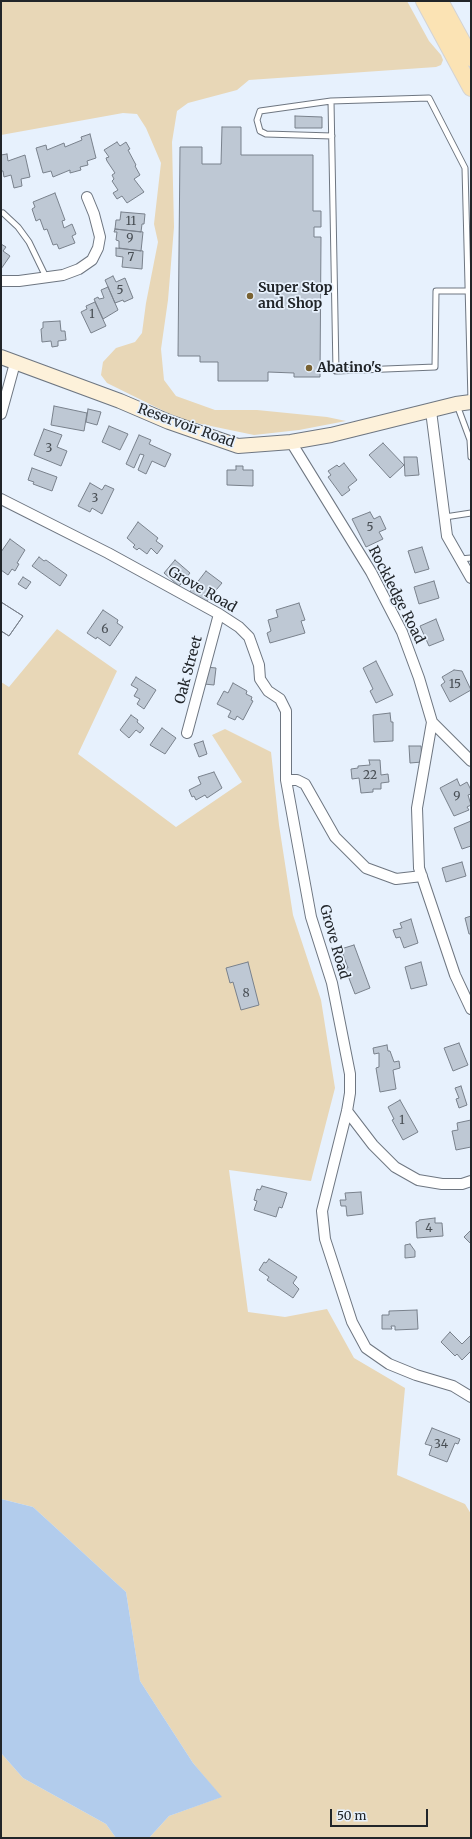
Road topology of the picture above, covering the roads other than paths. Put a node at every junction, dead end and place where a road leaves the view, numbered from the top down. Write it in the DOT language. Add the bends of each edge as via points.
graph roads {
  1 [pos="424,1"];
  2 [pos="440,1"];
  3 [pos="471,58"];
  4 [pos="471,88"];
  5 [pos="331,100"];
  6 [pos="332,136"];
  7 [pos="87,197"];
  8 [pos="3,213"];
  9 [pos="468,233"];
  10 [pos="46,278"];
  11 [pos="1,280"];
  12 [pos="467,291"];
  13 [pos="1,357"];
  14 [pos="16,363"];
  15 [pos="471,402"];
  16 [pos="456,404"];
  17 [pos="431,411"];
  18 [pos="1,414"];
  19 [pos="470,439"];
  20 [pos="291,442"];
  21 [pos="471,457"];
  22 [pos="1,499"];
  23 [pos="471,513"];
  24 [pos="445,517"];
  25 [pos="471,558"];
  26 [pos="460,559"];
  27 [pos="471,578"];
  28 [pos="219,614"];
  29 [pos="432,722"];
  30 [pos="187,733"];
  31 [pos="471,761"];
  32 [pos="286,780"];
  33 [pos="422,876"];
  34 [pos="471,1010"];
  35 [pos="347,1111"];
  36 [pos="471,1181"];
  37 [pos="471,1397"];
  1 -- 4 [label="main road"];
  2 -- 3 [label="main road"];
  5 -- 6 [label="lane"];
  5 -- 6 [label="lane" via="260,111 257,120 260,131 266,134"];
  5 -- 9 [label="lane" via="429,98 465,168"];
  6 -- 12 [label="lane" via="336,370 435,366 436,291"];
  7 -- 10 [label="street" via="100,237 92,260 64,275"];
  8 -- 10 [label="lane" via="29,242"];
  9 -- 12 [label="lane"];
  10 -- 11 [label="street"];
  12 -- 15 [label="lane"];
  13 -- 14 [label="street, Reservoir Road"];
  14 -- 18 [label="street"];
  14 -- 20 [label="street, Reservoir Road" via="238,446"];
  15 -- 16 [label="street, Reservoir Road"];
  16 -- 17 [label="street, Reservoir Road"];
  16 -- 19 [label="lane"];
  17 -- 20 [label="street, Reservoir Road"];
  17 -- 24 [label="street"];
  19 -- 21 [label="lane"];
  20 -- 29 [label="street, Rockledge Road" via="371,572 402,632"];
  22 -- 28 [label="street, Grove Road" via="108,553"];
  23 -- 24 [label="lane"];
  24 -- 26 [label="street" via="447,536"];
  25 -- 26 [label="lane"];
  26 -- 27 [label="street"];
  28 -- 30 [label="street, Oak Street"];
  28 -- 32 [label="street, Grove Road" via="249,637 259,665 260,679 268,691 280,699 286,711"];
  29 -- 31 [label="street, Rockledge Road"];
  29 -- 33 [label="street" via="417,808 419,868"];
  32 -- 33 [label="street" via="297,780 305,784 335,837 366,868 396,879"];
  32 -- 35 [label="street, Grove Road" via="311,917 332,983 343,1034 350,1074"];
  33 -- 34 [label="street" via="455,975"];
  35 -- 36 [label="street" via="373,1145 395,1167 418,1180 442,1184 462,1184"];
  35 -- 37 [label="street, Grove Road" via="322,1212 325,1239 352,1322 366,1348 389,1364 453,1386"];
}
